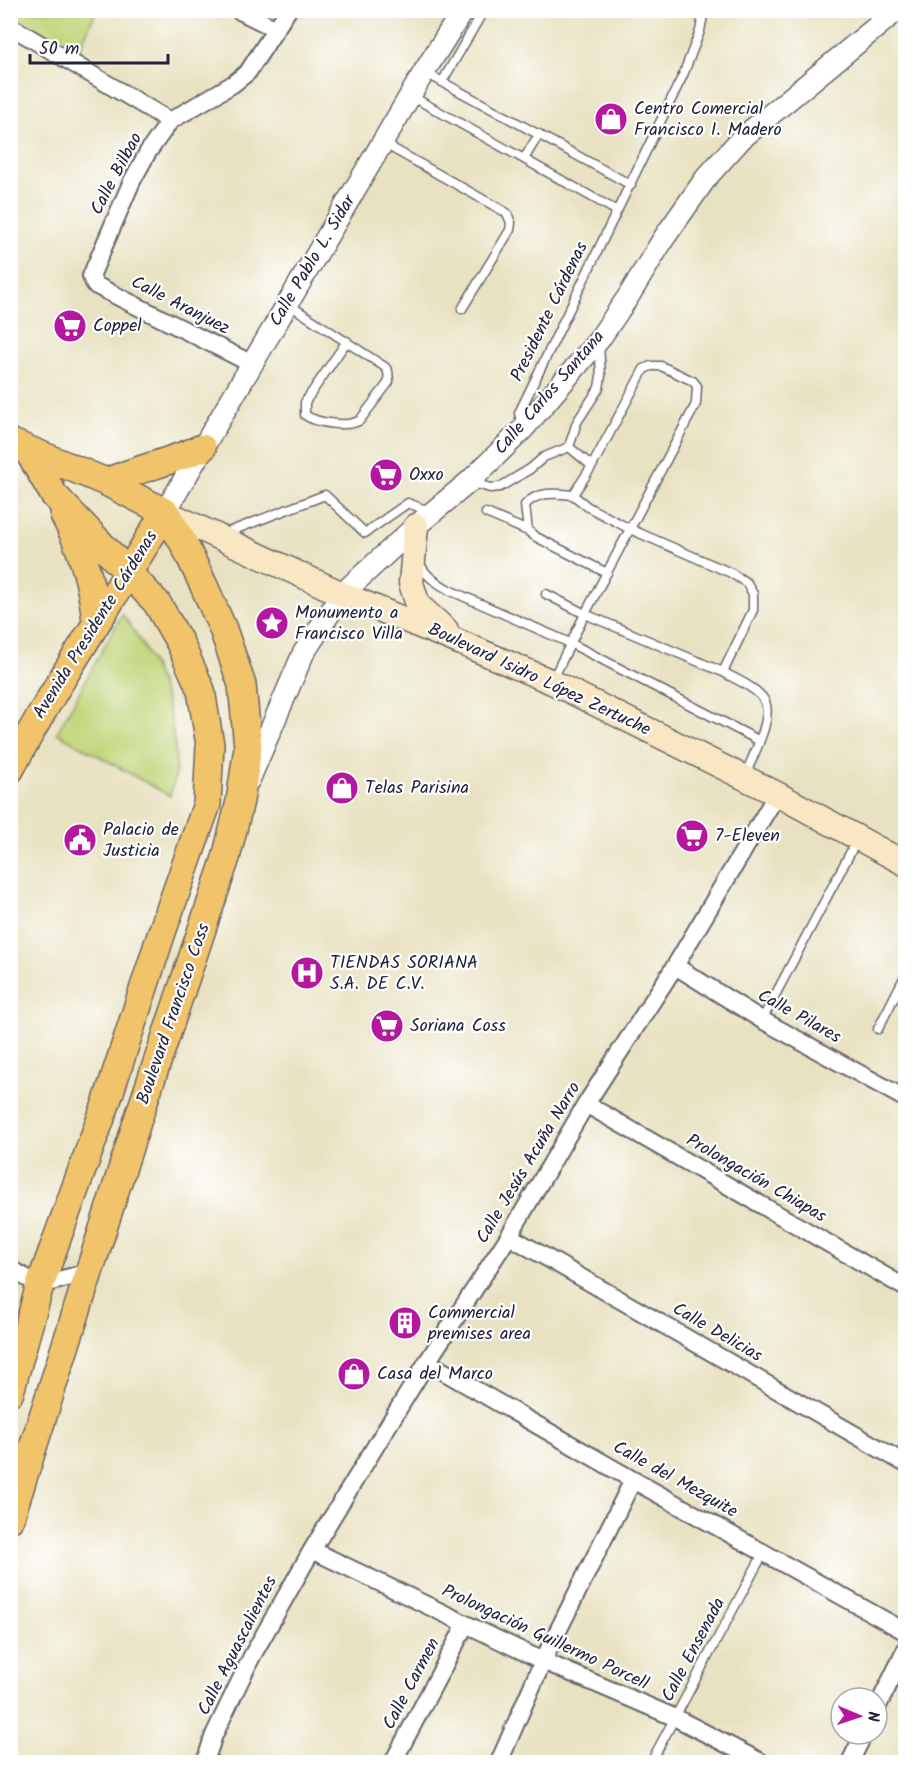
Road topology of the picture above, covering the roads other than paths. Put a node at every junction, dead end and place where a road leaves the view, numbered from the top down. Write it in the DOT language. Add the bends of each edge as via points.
graph roads {
  1 [pos="238,10"];
  2 [pos="288,10"];
  3 [pos="463,10"];
  4 [pos="484,10"];
  5 [pos="704,10"];
  6 [pos="897,10"];
  7 [pos="10,26"];
  8 [pos="276,29"];
  9 [pos="433,77"];
  10 [pos="410,96"];
  11 [pos="170,121"];
  12 [pos="539,134"];
  13 [pos="383,142"];
  14 [pos="524,159"];
  15 [pos="631,185"];
  16 [pos="617,211"];
  17 [pos="92,281"];
  18 [pos="288,303"];
  19 [pos="462,309"];
  20 [pos="347,341"];
  21 [pos="598,341"];
  22 [pos="252,364"];
  23 [pos="523,429"];
  24 [pos="15,445"];
  25 [pos="569,447"];
  26 [pos="202,448"];
  27 [pos="592,466"];
  28 [pos="470,481"];
  29 [pos="106,482"];
  30 [pos="54,495"];
  31 [pos="573,495"];
  32 [pos="165,512"];
  33 [pos="486,513"];
  34 [pos="421,529"];
  35 [pos="630,529"];
  36 [pos="528,531"];
  37 [pos="218,537"];
  38 [pos="129,572"];
  39 [pos="607,573"];
  40 [pos="342,594"];
  41 [pos="546,594"];
  42 [pos="585,614"];
  43 [pos="96,621"];
  44 [pos="459,642"];
  45 [pos="570,643"];
  46 [pos="723,672"];
  47 [pos="552,682"];
  48 [pos="758,740"];
  49 [pos="13,762"];
  50 [pos="744,777"];
  51 [pos="777,794"];
  52 [pos="240,801"];
  53 [pos="858,838"];
  54 [pos="906,864"];
  55 [pos="161,935"];
  56 [pos="675,966"];
  57 [pos="906,974"];
  58 [pos="762,1020"];
  59 [pos="878,1029"];
  60 [pos="906,1099"];
  61 [pos="586,1104"];
  62 [pos="105,1107"];
  63 [pos="141,1110"];
  64 [pos="110,1208"];
  65 [pos="509,1236"];
  66 [pos="10,1269"];
  67 [pos="89,1272"];
  68 [pos="40,1285"];
  69 [pos="906,1288"];
  70 [pos="427,1362"];
  71 [pos="10,1392"];
  72 [pos="906,1464"];
  73 [pos="633,1480"];
  74 [pos="10,1519"];
  75 [pos="312,1550"];
  76 [pos="764,1552"];
  77 [pos="466,1624"];
  78 [pos="906,1632"];
  79 [pos="906,1649"];
  80 [pos="543,1661"];
  81 [pos="888,1686"];
  82 [pos="676,1718"];
  83 [pos="858,1746"];
  84 [pos="205,1762"];
  85 [pos="393,1762"];
  86 [pos="499,1762"];
  87 [pos="651,1762"];
  88 [pos="761,1762"];
  89 [pos="850,1762"];
  1 -- 8 [label="street"];
  2 -- 8 [label="street, Calle Bilbao"];
  3 -- 9 [label="street, Calle Pablo L. Sidar"];
  4 -- 9 [label="lane"];
  5 -- 15 [label="lane, Presidente Cárdenas" via="683,75"];
  6 -- 21 [label="street, Calle Carlos Santana" via="727,154 664,238"];
  7 -- 11 [label="street"];
  8 -- 11 [label="street, Calle Bilbao" via="248,72"];
  9 -- 10 [label="street, Calle Pablo L. Sidar"];
  9 -- 12 [label="lane"];
  10 -- 13 [label="street, Calle Pablo L. Sidar"];
  10 -- 14 [label="lane"];
  11 -- 17 [label="street, Calle Bilbao" via="132,181 91,272"];
  12 -- 14 [label="lane"];
  12 -- 15 [label="lane"];
  13 -- 18 [label="street, Calle Pablo L. Sidar"];
  13 -- 19 [label="lane" via="510,218 510,230"];
  14 -- 16 [label="lane"];
  15 -- 16 [label="lane, Presidente Cárdenas"];
  16 -- 23 [label="lane, Presidente Cárdenas" via="519,413"];
  17 -- 22 [label="street, Calle Aranjuez"];
  18 -- 20 [label="lane"];
  18 -- 22 [label="street, Calle Pablo L. Sidar"];
  20 -- 20 [label="lane" via="385,367 389,382 355,424 311,419 305,415 305,402"];
  21 -- 23 [label="street, Calle Carlos Santana"];
  21 -- 25 [label="lane" via="602,376 599,388 577,422"];
  22 -- 26 [label="street, Calle Pablo L. Sidar"];
  23 -- 28 [label="street, Calle Carlos Santana"];
  24 -- 29 [label="main road"];
  24 -- 30 [label="main road, Boulevard Francisco Coss"];
  25 -- 27 [label="lane"];
  25 -- 28 [label="lane" via="544,457 500,487"];
  26 -- 29 [label="main road"];
  26 -- 32 [label="street, Calle Pablo L. Sidar"];
  27 -- 31 [label="lane"];
  27 -- 35 [label="lane" via="644,369 661,366 693,381 697,386 696,404"];
  28 -- 34 [label="street, Calle Carlos Santana"];
  29 -- 32 [label="main road"];
  30 -- 38 [label="main road, Boulevard Francisco Coss"];
  30 -- 43 [label="main road" via="86,567"];
  31 -- 35 [label="lane"];
  31 -- 36 [label="lane" via="546,494 530,500 525,506"];
  32 -- 37 [label="main road, Boulevard Isidro López Zertuche"];
  32 -- 38 [label="main road, Avenida Presidente Cárdenas"];
  32 -- 52 [label="main road, Boulevard Francisco Coss" via="204,586 242,685 248,747"];
  33 -- 36 [label="lane"];
  34 -- 37 [label="lane" via="408,503 365,533 325,495"];
  34 -- 40 [label="street, Calle Carlos Santana"];
  34 -- 44 [label="main road" via="411,583 418,605"];
  34 -- 45 [label="lane" via="423,571 432,580"];
  35 -- 39 [label="lane"];
  35 -- 46 [label="lane" via="747,583 753,594 753,610"];
  36 -- 39 [label="lane"];
  37 -- 40 [label="main road, Boulevard Isidro López Zertuche"];
  38 -- 43 [label="main road, Avenida Presidente Cárdenas"];
  38 -- 55 [label="main road, Boulevard Francisco Coss" via="157,603 180,643 201,690 210,745 207,804"];
  39 -- 42 [label="lane"];
  40 -- 44 [label="main road, Boulevard Isidro López Zertuche"];
  40 -- 52 [label="street, Calle Carlos Santana" via="303,654"];
  41 -- 42 [label="lane"];
  42 -- 45 [label="lane"];
  42 -- 46 [label="lane"];
  43 -- 49 [label="main road, Avenida Presidente Cárdenas"];
  44 -- 47 [label="main road, Boulevard Isidro López Zertuche"];
  45 -- 47 [label="lane"];
  45 -- 48 [label="lane"];
  46 -- 48 [label="lane" via="763,697 768,711 766,727"];
  47 -- 50 [label="main road, Boulevard Isidro López Zertuche"];
  48 -- 50 [label="lane"];
  50 -- 51 [label="main road, Boulevard Isidro López Zertuche"];
  51 -- 53 [label="main road, Boulevard Isidro López Zertuche"];
  51 -- 56 [label="street, Calle Jesús Acuña Narro"];
  52 -- 63 [label="main road, Boulevard Francisco Coss" via="226,858"];
  53 -- 54 [label="main road, Boulevard Isidro López Zertuche"];
  53 -- 58 [label="lane"];
  55 -- 62 [label="main road, Boulevard Francisco Coss"];
  55 -- 63 [label="main road" via="137,1087"];
  56 -- 58 [label="street, Calle Pilares"];
  56 -- 61 [label="street, Calle Jesús Acuña Narro"];
  57 -- 59 [label="lane"];
  58 -- 60 [label="street, Calle Pilares"];
  61 -- 65 [label="street, Calle Jesús Acuña Narro"];
  61 -- 69 [label="street, Prolongación Chiapas"];
  62 -- 64 [label="main road" via="117,1110 124,1119"];
  62 -- 68 [label="main road, Boulevard Francisco Coss"];
  63 -- 64 [label="main road, Boulevard Francisco Coss"];
  64 -- 67 [label="main road, Boulevard Francisco Coss"];
  65 -- 70 [label="street, Calle Jesús Acuña Narro"];
  65 -- 72 [label="street, Calle Delicias"];
  66 -- 68 [label="street"];
  67 -- 68 [label="street"];
  67 -- 74 [label="main road, Boulevard Francisco Coss"];
  68 -- 71 [label="main road, Boulevard Francisco Coss"];
  70 -- 73 [label="street, Calle del Mezquite"];
  70 -- 75 [label="street, Calle Jesús Acuña Narro"];
  73 -- 76 [label="street, Calle del Mezquite"];
  73 -- 80 [label="street"];
  75 -- 77 [label="street, Prolongación Guillermo Porcell"];
  75 -- 84 [label="street, Calle Aguascalientes" via="252,1656"];
  76 -- 78 [label="street, Calle del Mezquite"];
  76 -- 82 [label="lane, Calle Ensenada"];
  77 -- 80 [label="street, Prolongación Guillermo Porcell"];
  77 -- 85 [label="street, Calle Carmen"];
  79 -- 81 [label="street"];
  80 -- 82 [label="street, Prolongación Guillermo Porcell"];
  80 -- 86 [label="street"];
  82 -- 87 [label="lane, Calle Ensenada"];
  82 -- 88 [label="street, Prolongación Guillermo Porcell"];
  83 -- 89 [label="street"];
}
